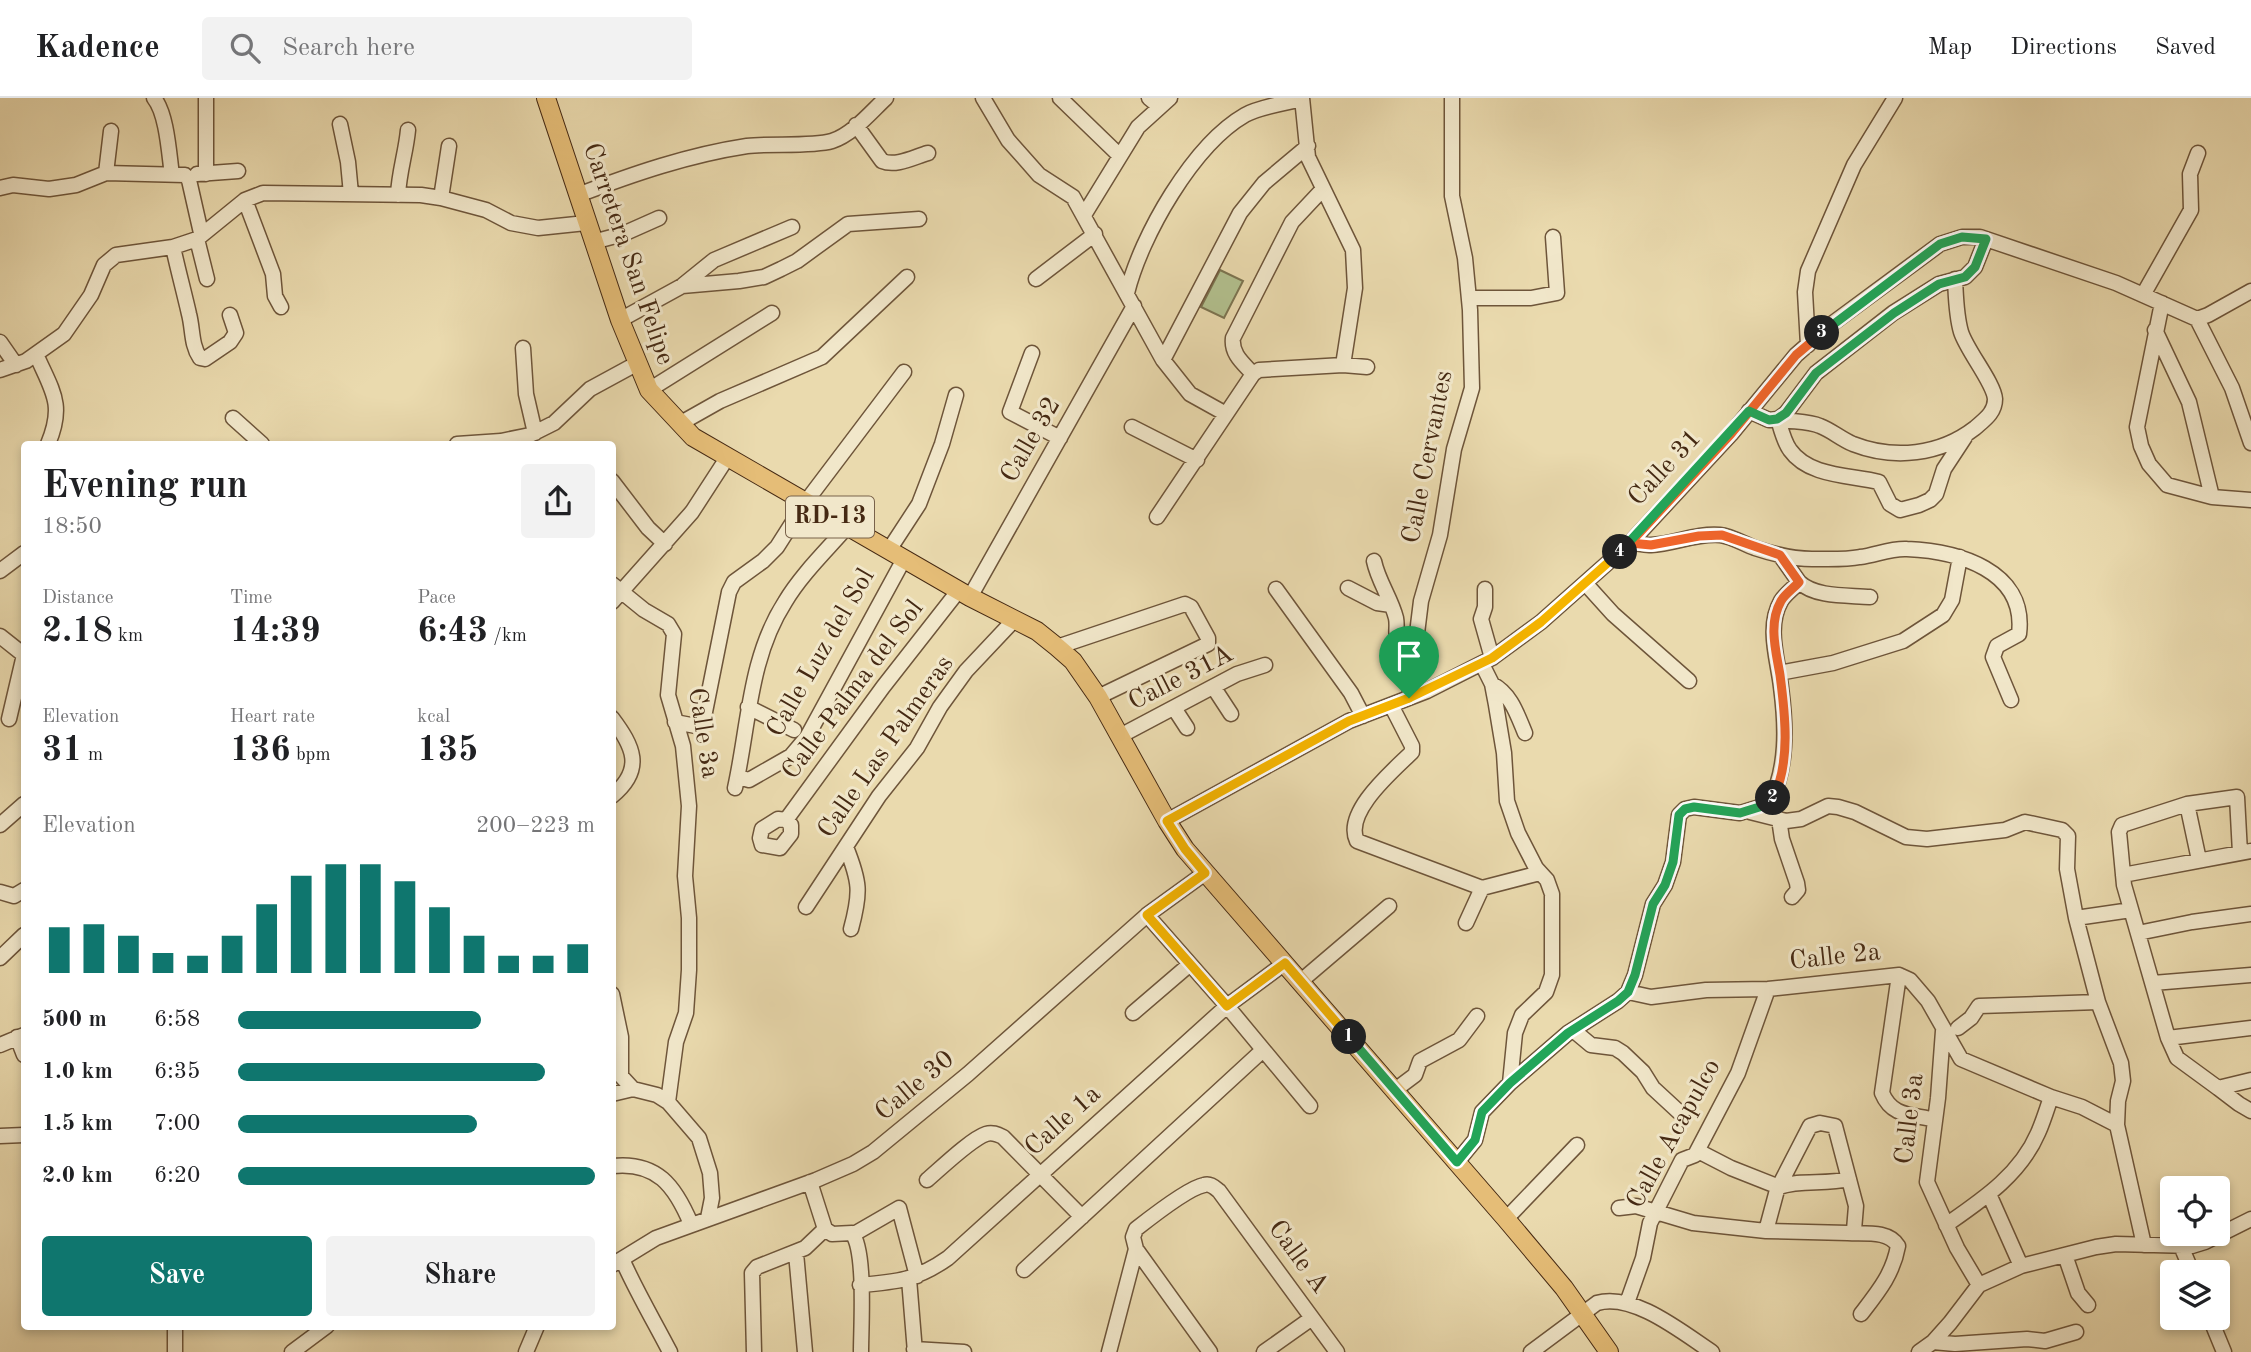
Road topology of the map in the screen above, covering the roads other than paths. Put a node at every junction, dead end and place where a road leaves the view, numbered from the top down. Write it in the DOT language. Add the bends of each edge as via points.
graph roads {
  1 [pos="154,98"];
  2 [pos="206,98"];
  3 [pos="546,98"];
  4 [pos="886,98"];
  5 [pos="983,98"];
  6 [pos="1060,98"];
  7 [pos="1302,98"];
  8 [pos="1452,98"];
  9 [pos="1895,98"];
  10 [pos="1160,101"];
  11 [pos="340,124"];
  12 [pos="856,125"];
  13 [pos="408,130"];
  14 [pos="111,131"];
  15 [pos="449,146"];
  16 [pos="1308,146"];
  17 [pos="928,153"];
  18 [pos="2198,153"];
  19 [pos="1120,156"];
  20 [pos="238,171"];
  21 [pos="106,173"];
  22 [pos="206,174"];
  23 [pos="179,175"];
  24 [pos="0,188"];
  25 [pos="1323,189"];
  26 [pos="352,194"];
  27 [pos="398,195"];
  28 [pos="578,195"];
  29 [pos="442,198"];
  30 [pos="245,200"];
  31 [pos="1084,215"];
  32 [pos="659,218"];
  33 [pos="919,219"];
  34 [pos="586,223"];
  35 [pos="792,227"];
  36 [pos="1095,234"];
  37 [pos="199,236"];
  38 [pos="1553,237"];
  39 [pos="1986,239"];
  40 [pos="593,242"];
  41 [pos="173,247"];
  42 [pos="907,277"];
  43 [pos="207,279"];
  44 [pos="1036,279"];
  45 [pos="1955,279"];
  46 [pos="682,286"];
  47 [pos="2251,291"];
  48 [pos="2143,295"];
  49 [pos="1469,298"];
  50 [pos="1131,299"];
  51 [pos="2162,303"];
  52 [pos="281,307"];
  53 [pos="772,313"];
  54 [pos="230,315"];
  55 [pos="2197,319"];
  56 [pos="620,320"];
  57 [pos="2155,330"];
  58 [pos="0,342"];
  59 [pos="1808,345"];
  60 [pos="523,348"];
  61 [pos="1032,353"];
  62 [pos="36,354"];
  63 [pos="1163,359"];
  64 [pos="636,364"];
  65 [pos="16,365"];
  66 [pos="1343,365"];
  67 [pos="1367,367"];
  68 [pos="0,370"];
  69 [pos="904,372"];
  70 [pos="1253,374"];
  71 [pos="649,390"];
  72 [pos="956,396"];
  73 [pos="1749,411"];
  74 [pos="1226,414"];
  75 [pos="233,418"];
  76 [pos="1777,419"];
  77 [pos="681,423"];
  78 [pos="1132,427"];
  79 [pos="535,433"];
  80 [pos="1968,433"];
  81 [pos="1060,439"];
  82 [pos="49,441"];
  83 [pos="259,441"];
  84 [pos="501,441"];
  85 [pos="2251,443"];
  86 [pos="727,458"];
  87 [pos="1197,460"];
  88 [pos="616,486"];
  89 [pos="2213,496"];
  90 [pos="2251,500"];
  91 [pos="805,503"];
  92 [pos="1157,517"];
  93 [pos="846,527"];
  94 [pos="1630,543"];
  95 [pos="665,544"];
  96 [pos="21,555"];
  97 [pos="896,555"];
  98 [pos="1780,555"];
  99 [pos="1959,557"];
  100 [pos="1374,561"];
  101 [pos="0,571"];
  102 [pos="1799,582"];
  103 [pos="1585,583"];
  104 [pos="1348,588"];
  105 [pos="1276,589"];
  106 [pos="1485,589"];
  107 [pos="616,593"];
  108 [pos="965,594"];
  109 [pos="1870,597"];
  110 [pos="1391,605"];
  111 [pos="1014,620"];
  112 [pos="0,636"];
  113 [pos="1057,646"];
  114 [pos="21,653"];
  115 [pos="1487,661"];
  116 [pos="1414,662"];
  117 [pos="1265,664"];
  118 [pos="21,668"];
  119 [pos="1779,673"];
  120 [pos="1689,681"];
  121 [pos="1492,684"];
  122 [pos="1214,688"];
  123 [pos="1098,697"];
  124 [pos="1409,698"];
  125 [pos="2011,700"];
  126 [pos="1391,705"];
  127 [pos="748,707"];
  128 [pos="1174,708"];
  129 [pos="1231,714"];
  130 [pos="1363,716"];
  131 [pos="9,719"];
  132 [pos="675,722"];
  133 [pos="616,724"];
  134 [pos="1187,728"];
  135 [pos="794,730"];
  136 [pos="1525,733"];
  137 [pos="1120,736"];
  138 [pos="2251,791"];
  139 [pos="616,792"];
  140 [pos="2237,797"];
  141 [pos="2187,804"];
  142 [pos="21,807"];
  143 [pos="1748,811"];
  144 [pos="786,820"];
  145 [pos="1779,820"];
  146 [pos="1167,821"];
  147 [pos="0,825"];
  148 [pos="846,847"];
  149 [pos="2246,852"];
  150 [pos="2199,860"];
  151 [pos="1205,873"];
  152 [pos="1540,873"];
  153 [pos="2123,875"];
  154 [pos="1482,888"];
  155 [pos="0,892"];
  156 [pos="21,892"];
  157 [pos="1792,897"];
  158 [pos="1389,906"];
  159 [pos="806,907"];
  160 [pos="2131,910"];
  161 [pos="2251,914"];
  162 [pos="1147,915"];
  163 [pos="2076,918"];
  164 [pos="1466,923"];
  165 [pos="851,929"];
  166 [pos="2138,933"];
  167 [pos="21,937"];
  168 [pos="0,958"];
  169 [pos="1285,963"];
  170 [pos="1189,965"];
  171 [pos="1899,975"];
  172 [pos="2251,975"];
  173 [pos="1301,982"];
  174 [pos="2153,983"];
  175 [pos="1768,989"];
  176 [pos="1628,992"];
  177 [pos="2098,1002"];
  178 [pos="1227,1006"];
  179 [pos="616,1013"];
  180 [pos="1133,1013"];
  181 [pos="1477,1016"];
  182 [pos="1958,1028"];
  183 [pos="2251,1028"];
  184 [pos="1573,1030"];
  185 [pos="1943,1030"];
  186 [pos="21,1036"];
  187 [pos="2168,1038"];
  188 [pos="0,1045"];
  189 [pos="1263,1050"];
  190 [pos="617,1076"];
  191 [pos="2251,1080"];
  192 [pos="1510,1083"];
  193 [pos="2218,1088"];
  194 [pos="633,1090"];
  195 [pos="1395,1090"];
  196 [pos="616,1093"];
  197 [pos="2051,1097"];
  198 [pos="668,1102"];
  199 [pos="1310,1106"];
  200 [pos="2251,1111"];
  201 [pos="1679,1112"];
  202 [pos="1935,1119"];
  203 [pos="2117,1125"];
  204 [pos="21,1135"];
  205 [pos="0,1136"];
  206 [pos="1577,1145"];
  207 [pos="1698,1151"];
  208 [pos="1457,1162"];
  209 [pos="616,1166"];
  210 [pos="1040,1176"];
  211 [pos="1849,1179"];
  212 [pos="927,1180"];
  213 [pos="810,1182"];
  214 [pos="1779,1187"];
  215 [pos="1989,1194"];
  216 [pos="1619,1208"];
  217 [pos="1656,1212"];
  218 [pos="1082,1217"];
  219 [pos="708,1218"];
  220 [pos="1506,1219"];
  221 [pos="691,1224"];
  222 [pos="2249,1224"];
  223 [pos="1945,1225"];
  224 [pos="825,1229"];
  225 [pos="1766,1231"];
  226 [pos="2230,1232"];
  227 [pos="1848,1233"];
  228 [pos="854,1234"];
  229 [pos="2144,1245"];
  230 [pos="2160,1245"];
  231 [pos="2181,1246"];
  232 [pos="1136,1249"];
  233 [pos="796,1253"];
  234 [pos="2066,1255"];
  235 [pos="2187,1260"];
  236 [pos="617,1262"];
  237 [pos="2021,1266"];
  238 [pos="1024,1270"];
  239 [pos="913,1278"];
  240 [pos="860,1285"];
  241 [pos="1979,1285"];
  242 [pos="1626,1303"];
  243 [pos="2088,1305"];
  244 [pos="1581,1314"];
  245 [pos="1861,1314"];
  246 [pos="1312,1318"];
  247 [pos="175,1330"];
  248 [pos="319,1330"];
  249 [pos="535,1330"];
  250 [pos="2215,1330"];
  251 [pos="2076,1332"];
  252 [pos="1933,1342"];
  253 [pos="914,1350"];
  254 [pos="175,1352"];
  255 [pos="292,1352"];
  256 [pos="526,1352"];
  257 [pos="670,1352"];
  258 [pos="754,1352"];
  259 [pos="805,1352"];
  260 [pos="861,1352"];
  261 [pos="964,1352"];
  262 [pos="1109,1352"];
  263 [pos="1210,1352"];
  264 [pos="1264,1352"];
  265 [pos="1337,1352"];
  266 [pos="1531,1352"];
  267 [pos="1609,1352"];
  268 [pos="1712,1352"];
  269 [pos="1919,1352"];
  270 [pos="2224,1352"];
  1 -- 23 [label="street"];
  2 -- 22 [label="street"];
  3 -- 28 [label="main road, Carretera San Felipe / RD-13"];
  4 -- 12 [label="street"];
  5 -- 31 [label="street" via="1008,140 1039,175 1073,197"];
  6 -- 19 [label="street"];
  7 -- 16 [label="street"];
  7 -- 50 [label="street, Calle 32" via="1246,114 1203,149 1172,193 1132,270"];
  8 -- 49 [label="street, Calle Cervantes" via="1452,196"];
  9 -- 59 [label="street" via="1854,165 1808,271"];
  10 -- 19 [label="street"];
  11 -- 26 [label="street"];
  12 -- 17 [label="street" via="887,163"];
  12 -- 28 [label="street" via="832,141 706,153"];
  13 -- 27 [label="street"];
  14 -- 21 [label="street"];
  15 -- 29 [label="street"];
  16 -- 25 [label="street" via="1308,157"];
  16 -- 63 [label="street" via="1264,183 1240,213"];
  18 -- 48 [label="street" via="2190,174 2191,210"];
  19 -- 31 [label="street"];
  20 -- 22 [label="street"];
  21 -- 23 [label="street"];
  21 -- 24 [label="street" via="76,185"];
  22 -- 23 [label="street"];
  23 -- 37 [label="street" via="189,180"];
  25 -- 66 [label="street" via="1353,250 1355,288"];
  25 -- 70 [label="street" via="1292,222 1233,338 1235,354"];
  26 -- 27 [label="street"];
  26 -- 30 [label="street" via="263,193"];
  27 -- 29 [label="street"];
  28 -- 34 [label="main road, Carretera San Felipe / RD-13"];
  29 -- 34 [label="street" via="538,228"];
  30 -- 37 [label="street"];
  30 -- 52 [label="street"];
  31 -- 36 [label="street"];
  32 -- 40 [label="street"];
  33 -- 46 [label="street" via="851,223 797,261 764,276"];
  34 -- 40 [label="main road, Carretera San Felipe / RD-13"];
  35 -- 46 [label="street" via="714,260"];
  36 -- 44 [label="street"];
  36 -- 50 [label="street"];
  37 -- 41 [label="street"];
  37 -- 43 [label="street"];
  38 -- 49 [label="street" via="1557,293 1531,298"];
  39 -- 45 [label="street" via="1975,267"];
  39 -- 48 [label="street, Calle 31"];
  39 -- 59 [label="street, Calle 31" via="1962,237 1940,244"];
  40 -- 56 [label="main road, Carretera San Felipe / RD-13"];
  41 -- 54 [label="street" via="200,358 230,342 236,333"];
  41 -- 62 [label="street" via="116,255 104,265 91,295 64,334"];
  42 -- 77 [label="street" via="822,356"];
  45 -- 76 [label="street" via="1914,298 1816,373"];
  45 -- 80 [label="street" via="1961,333 1995,395 1987,419"];
  46 -- 56 [label="street"];
  47 -- 55 [label="street"];
  48 -- 51 [label="street, Calle 31"];
  49 -- 116 [label="street, Calle Cervantes" via="1472,388 1421,601"];
  50 -- 63 [label="street"];
  50 -- 81 [label="street, Calle 32"];
  51 -- 55 [label="street, Calle 31"];
  51 -- 57 [label="street"];
  53 -- 71 [label="street"];
  55 -- 85 [label="street" via="2232,388"];
  56 -- 64 [label="main road, Carretera San Felipe / RD-13"];
  57 -- 89 [label="street" via="2189,402"];
  57 -- 89 [label="street" via="2139,409 2141,446 2167,485"];
  58 -- 65 [label="street"];
  59 -- 73 [label="street, Calle 31"];
  60 -- 79 [label="street"];
  61 -- 81 [label="street" via="1010,412"];
  62 -- 65 [label="street"];
  62 -- 82 [label="street" via="58,408"];
  63 -- 74 [label="street" via="1190,394"];
  64 -- 71 [label="main road, Carretera San Felipe / RD-13"];
  64 -- 79 [label="street" via="590,389 554,423"];
  65 -- 68 [label="street"];
  66 -- 67 [label="street"];
  66 -- 70 [label="street"];
  69 -- 91 [label="street"];
  70 -- 74 [label="street"];
  71 -- 77 [label="main road, Carretera San Felipe / RD-13"];
  72 -- 97 [label="street, Calle Luz del Sol" via="942,444"];
  73 -- 76 [label="street"];
  73 -- 94 [label="street, Calle 31"];
  74 -- 87 [label="street"];
  75 -- 83 [label="street"];
  76 -- 80 [label="street" via="1820,426 1856,445 1890,453 1941,448"];
  76 -- 80 [label="street" via="1797,458 1836,474 1879,482 1890,504 1900,510 1936,494 1944,470"];
  77 -- 86 [label="main road, Carretera San Felipe / RD-13" via="693,437"];
  78 -- 87 [label="street"];
  79 -- 84 [label="street"];
  81 -- 108 [label="street, Calle 32"];
  86 -- 91 [label="main road, Carretera San Felipe / RD-13"];
  86 -- 95 [label="street"];
  87 -- 92 [label="street"];
  88 -- 95 [label="street"];
  89 -- 90 [label="street"];
  91 -- 93 [label="main road, Carretera San Felipe / RD-13"];
  91 -- 132 [label="street" via="778,547 734,582 729,592 711,690 700,723"];
  93 -- 97 [label="main road, Carretera San Felipe / RD-13"];
  93 -- 127 [label="street" via="785,601 756,670"];
  94 -- 98 [label="street" via="1651,545 1722,535"];
  94 -- 103 [label="street, Calle 31"];
  95 -- 107 [label="street"];
  96 -- 101 [label="street"];
  97 -- 108 [label="main road, Carretera San Felipe / RD-13"];
  97 -- 127 [label="street, Calle Luz del Sol" via="807,737 791,756 749,780 736,782"];
  98 -- 99 [label="street" via="1858,558 1908,549"];
  98 -- 102 [label="street"];
  99 -- 119 [label="street" via="1952,600 1943,615 1903,641 1833,663"];
  99 -- 125 [label="street" via="1986,568 2005,583 2017,606 2019,634 1997,646 1993,657"];
  100 -- 110 [label="street"];
  102 -- 109 [label="street" via="1822,592"];
  102 -- 119 [label="street" via="1781,601 1773,628"];
  103 -- 115 [label="street, Calle 31"];
  103 -- 120 [label="street"];
  104 -- 110 [label="street"];
  105 -- 130 [label="street" via="1345,683"];
  106 -- 115 [label="street" via="1482,619"];
  107 -- 132 [label="street, Calle 3a" via="668,624 674,634 668,695"];
  108 -- 111 [label="main road, Carretera San Felipe / RD-13"];
  108 -- 144 [label="street, Calle Palma del Sol" via="883,687"];
  110 -- 116 [label="street" via="1395,634"];
  111 -- 113 [label="main road, Carretera San Felipe / RD-13"];
  111 -- 148 [label="street, Calle Las Palmeras" via="966,671"];
  112 -- 114 [label="street"];
  113 -- 123 [label="main road, Carretera San Felipe / RD-13"];
  113 -- 123 [label="street" via="1185,604 1191,607 1208,643"];
  115 -- 121 [label="street"];
  115 -- 124 [label="street, Calle 31"];
  116 -- 124 [label="street, Calle Cervantes"];
  117 -- 122 [label="street, Calle 31A"];
  118 -- 131 [label="street"];
  119 -- 143 [label="street" via="1785,742 1781,774 1769,804"];
  121 -- 136 [label="street" via="1511,700"];
  121 -- 152 [label="street" via="1507,801"];
  122 -- 128 [label="street, Calle 31A"];
  122 -- 129 [label="street"];
  123 -- 137 [label="main road, Carretera San Felipe / RD-13"];
  124 -- 126 [label="street, Calle 31"];
  126 -- 130 [label="street, Calle 31"];
  126 -- 154 [label="street" via="1412,752 1371,792 1358,815 1355,838"];
  127 -- 135 [label="street"];
  128 -- 134 [label="street"];
  128 -- 137 [label="street, Calle 31A"];
  130 -- 146 [label="street, Calle 31"];
  132 -- 198 [label="street, Calle 3a" via="685,760 689,806 685,876 689,946 686,1013 676,1042"];
  133 -- 139 [label="street" via="632,747 631,772"];
  137 -- 146 [label="main road, Carretera San Felipe / RD-13"];
  138 -- 140 [label="street"];
  140 -- 141 [label="street"];
  140 -- 149 [label="street"];
  141 -- 150 [label="street"];
  141 -- 153 [label="street" via="2122,825 2119,852"];
  142 -- 147 [label="street"];
  143 -- 145 [label="street"];
  143 -- 176 [label="street" via="1694,807 1679,815 1673,862 1653,904"];
  145 -- 157 [label="street" via="1797,883"];
  145 -- 163 [label="street" via="1801,818 1828,806 1906,837 2005,830 2025,822 2062,830 2068,835 2067,869"];
  146 -- 151 [label="main road, Carretera San Felipe / RD-13"];
  148 -- 159 [label="street, Calle Las Palmeras"];
  148 -- 165 [label="street" via="860,895"];
  149 -- 150 [label="street"];
  150 -- 153 [label="street"];
  151 -- 162 [label="street, Calle 30"];
  151 -- 169 [label="main road, Carretera San Felipe / RD-13"];
  152 -- 154 [label="street"];
  152 -- 192 [label="street" via="1552,894 1552,975 1546,992 1522,1015 1515,1033"];
  153 -- 160 [label="street"];
  154 -- 164 [label="street"];
  155 -- 156 [label="street" via="14,896"];
  158 -- 173 [label="street"];
  160 -- 163 [label="street"];
  160 -- 166 [label="street"];
  161 -- 166 [label="street"];
  162 -- 170 [label="street"];
  162 -- 213 [label="street, Calle 30" via="896,1134 853,1164"];
  163 -- 177 [label="street"];
  166 -- 174 [label="street"];
  167 -- 168 [label="street"];
  169 -- 173 [label="main road, Carretera San Felipe / RD-13"];
  169 -- 178 [label="street, Calle 1a"];
  170 -- 178 [label="street"];
  170 -- 180 [label="street"];
  171 -- 175 [label="street, Calle 2a"];
  171 -- 185 [label="street, Calle 2a" via="1910,980 1928,1001"];
  171 -- 202 [label="street" via="1882,1093 1894,1111"];
  172 -- 174 [label="street"];
  173 -- 195 [label="main road, Carretera San Felipe / RD-13"];
  174 -- 187 [label="street"];
  175 -- 176 [label="street, Calle 2a" via="1651,997"];
  175 -- 207 [label="street, Calle Acapulco" via="1738,1073"];
  176 -- 184 [label="street"];
  177 -- 182 [label="street" via="1979,1006"];
  177 -- 203 [label="street" via="2121,1063"];
  178 -- 189 [label="street"];
  178 -- 210 [label="street, Calle 1a"];
  179 -- 190 [label="street" via="621,1037"];
  181 -- 195 [label="street" via="1459,1040 1420,1061 1415,1075"];
  183 -- 187 [label="street"];
  184 -- 192 [label="street"];
  184 -- 201 [label="street" via="1591,1045 1623,1053"];
  185 -- 197 [label="street, Calle 2a" via="1961,1059"];
  185 -- 202 [label="street, Calle 3a"];
  186 -- 188 [label="street"];
  187 -- 193 [label="street" via="2177,1058"];
  189 -- 199 [label="street"];
  189 -- 218 [label="street"];
  190 -- 194 [label="street"];
  191 -- 193 [label="street"];
  192 -- 208 [label="street" via="1482,1112 1475,1140"];
  193 -- 200 [label="street"];
  194 -- 196 [label="street"];
  194 -- 198 [label="street"];
  195 -- 208 [label="main road, Carretera San Felipe / RD-13"];
  197 -- 203 [label="street, Calle 2a"];
  197 -- 215 [label="street" via="2037,1135 2011,1174"];
  198 -- 219 [label="street" via="699,1138 710,1173"];
  202 -- 223 [label="street, Calle 3a" via="1927,1182"];
  203 -- 229 [label="street"];
  204 -- 205 [label="street"];
  206 -- 220 [label="street"];
  207 -- 214 [label="street"];
  207 -- 217 [label="street, Calle Acapulco" via="1682,1160"];
  208 -- 220 [label="main road, Carretera San Felipe / RD-13"];
  209 -- 221 [label="street" via="637,1166 662,1177 676,1192"];
  210 -- 212 [label="street" via="1003,1137 988,1133"];
  210 -- 218 [label="street"];
  210 -- 239 [label="street, Calle 1a" via="948,1258"];
  211 -- 214 [label="street"];
  211 -- 214 [label="street" via="1835,1126 1820,1123 1810,1126"];
  211 -- 227 [label="street" via="1856,1206 1854,1230"];
  213 -- 219 [label="street, Calle 30"];
  213 -- 224 [label="street"];
  214 -- 225 [label="street"];
  215 -- 223 [label="street"];
  215 -- 237 [label="street"];
  216 -- 217 [label="street" via="1636,1206"];
  217 -- 225 [label="street" via="1693,1223"];
  217 -- 242 [label="street, Calle Acapulco"];
  218 -- 238 [label="street"];
  219 -- 221 [label="street, Calle 30"];
  220 -- 244 [label="main road, Carretera San Felipe / RD-13"];
  221 -- 236 [label="street, Calle 30" via="656,1238"];
  222 -- 226 [label="street"];
  223 -- 241 [label="street, Calle 3a"];
  224 -- 228 [label="street" via="832,1234"];
  224 -- 233 [label="street"];
  225 -- 227 [label="street"];
  227 -- 245 [label="street" via="1884,1235 1898,1246 1888,1278"];
  228 -- 239 [label="street" via="899,1208"];
  228 -- 240 [label="street"];
  229 -- 230 [label="street"];
  229 -- 234 [label="street" via="2116,1244"];
  231 -- 235 [label="street"];
  232 -- 246 [label="street, Calle A" via="1136,1229 1209,1184 1219,1191"];
  232 -- 262 [label="street"];
  232 -- 263 [label="street"];
  233 -- 258 [label="street" via="752,1273"];
  233 -- 259 [label="street"];
  234 -- 237 [label="street"];
  234 -- 243 [label="street" via="2078,1293"];
  236 -- 257 [label="street"];
  237 -- 241 [label="street"];
  239 -- 240 [label="street, Calle 1a"];
  239 -- 253 [label="street"];
  240 -- 260 [label="street"];
  241 -- 252 [label="street"];
  242 -- 244 [label="street" via="1607,1300"];
  242 -- 268 [label="street" via="1669,1323"];
  244 -- 266 [label="street"];
  244 -- 267 [label="main road, Carretera San Felipe / RD-13"];
  246 -- 264 [label="street"];
  246 -- 265 [label="street, Calle A"];
  247 -- 254 [label="street"];
  248 -- 255 [label="street"];
  249 -- 256 [label="street"];
  250 -- 270 [label="street"];
  251 -- 252 [label="street" via="2045,1340"];
  252 -- 269 [label="street"];
  253 -- 261 [label="street"];
}
